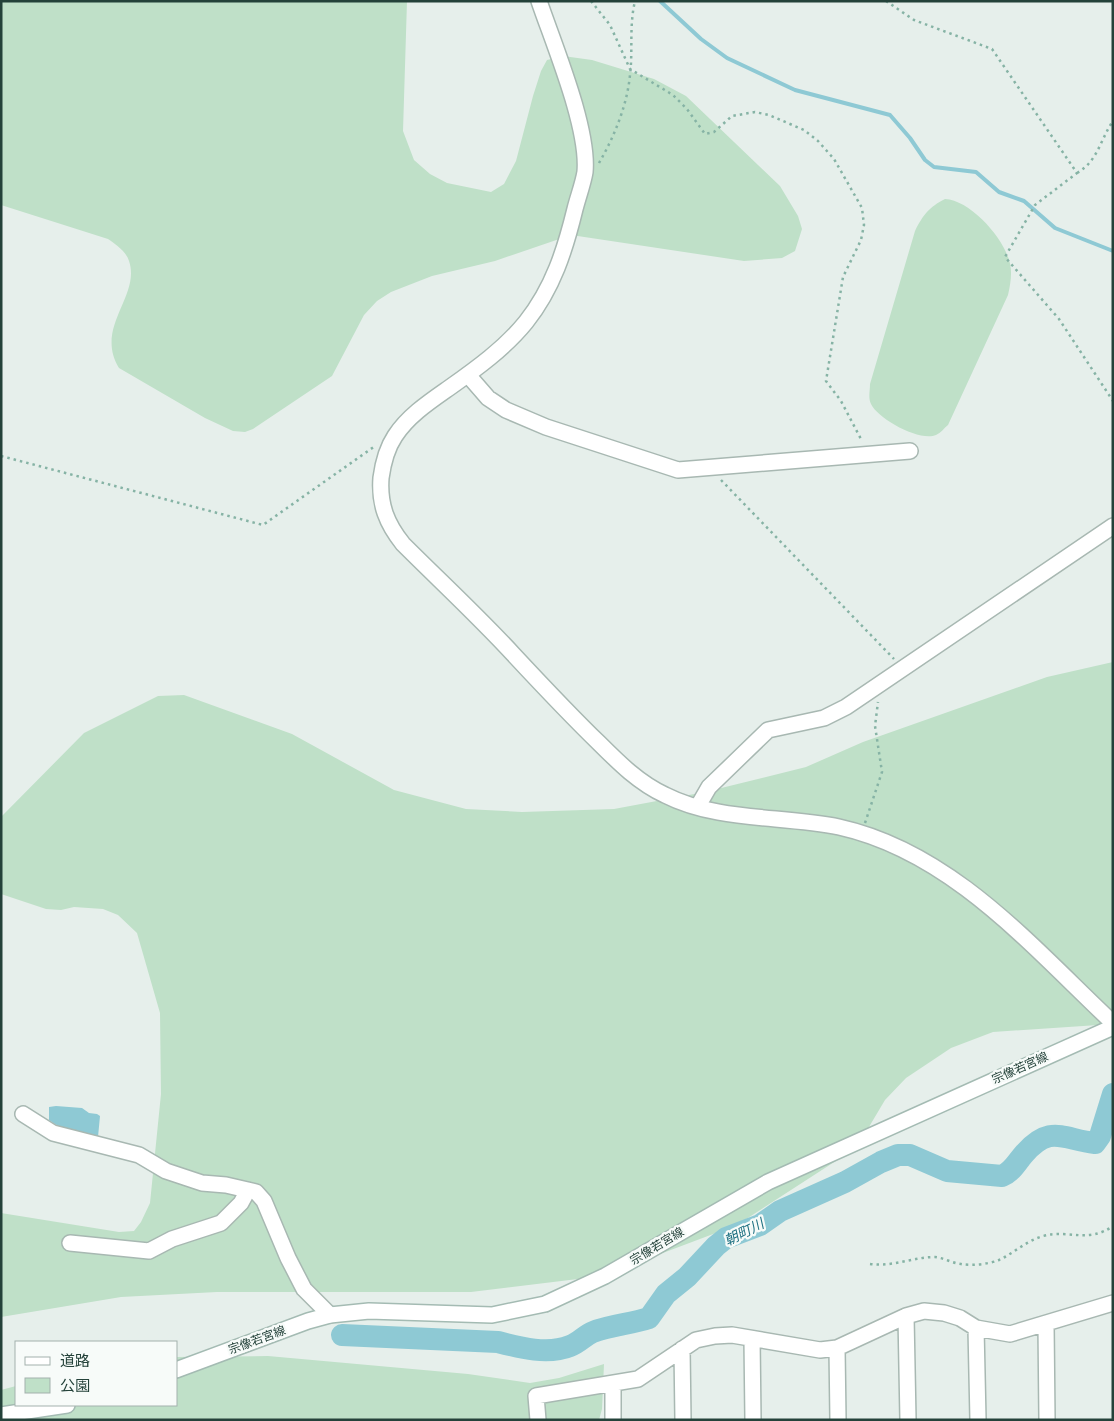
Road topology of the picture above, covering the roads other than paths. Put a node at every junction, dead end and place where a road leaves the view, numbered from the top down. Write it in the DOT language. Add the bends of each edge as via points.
graph roads {
  1 [pos="539,1"];
  2 [pos="468,375"];
  3 [pos="910,451"];
  4 [pos="1113,526"];
  5 [pos="698,806"];
  6 [pos="1113,1023"];
  7 [pos="1113,1027"];
  8 [pos="24,1114"];
  9 [pos="248,1190"];
  10 [pos="70,1243"];
  11 [pos="1113,1304"];
  12 [pos="330,1315"];
  13 [pos="906,1316"];
  14 [pos="1046,1324"];
  15 [pos="976,1328"];
  16 [pos="752,1339"];
  17 [pos="837,1348"];
  18 [pos="682,1349"];
  19 [pos="178,1369"];
  20 [pos="613,1384"];
  21 [pos="60,1406"];
  22 [pos="1,1415"];
  23 [pos="538,1420"];
  24 [pos="613,1420"];
  25 [pos="683,1420"];
  26 [pos="753,1420"];
  27 [pos="838,1420"];
  28 [pos="908,1420"];
  29 [pos="978,1420"];
  30 [pos="1047,1420"];
  1 -- 2 [label="street" via="579,126 584,172 563,255 551,283 525,323"];
  2 -- 3 [label="street" via="488,398 500,406 546,427 678,470"];
  2 -- 5 [label="street" via="418,410 389,446 382,466 381,486 382,508 390,527 403,544 630,773 666,796"];
  4 -- 5 [label="street" via="846,707 824,718 768,730 709,787"];
  5 -- 6 [label="street" via="714,811 838,827 887,842 921,860 981,900"];
  7 -- 12 [label="street, 宗像若宮線" via="768,1182 605,1276 545,1304 492,1315 369,1311"];
  8 -- 9 [label="street" via="53,1132 139,1155 166,1171 202,1183"];
  9 -- 10 [label="street" via="241,1203 221,1223 172,1239 150,1251"];
  9 -- 12 [label="street" via="256,1192 264,1200 304,1289"];
  11 -- 14 [label="street"];
  12 -- 19 [label="street, 宗像若宮線"];
  13 -- 15 [label="street" via="924,1311 944,1313"];
  13 -- 17 [label="street"];
  13 -- 28 [label="street"];
  14 -- 15 [label="street" via="1010,1334"];
  14 -- 30 [label="street"];
  15 -- 29 [label="street"];
  16 -- 17 [label="street" via="820,1350"];
  16 -- 18 [label="street" via="715,1336 696,1340"];
  16 -- 26 [label="street"];
  17 -- 27 [label="street"];
  18 -- 20 [label="street" via="638,1379"];
  18 -- 25 [label="street"];
  20 -- 23 [label="street" via="536,1396"];
  20 -- 24 [label="street"];
  21 -- 22 [label="street"];
}
